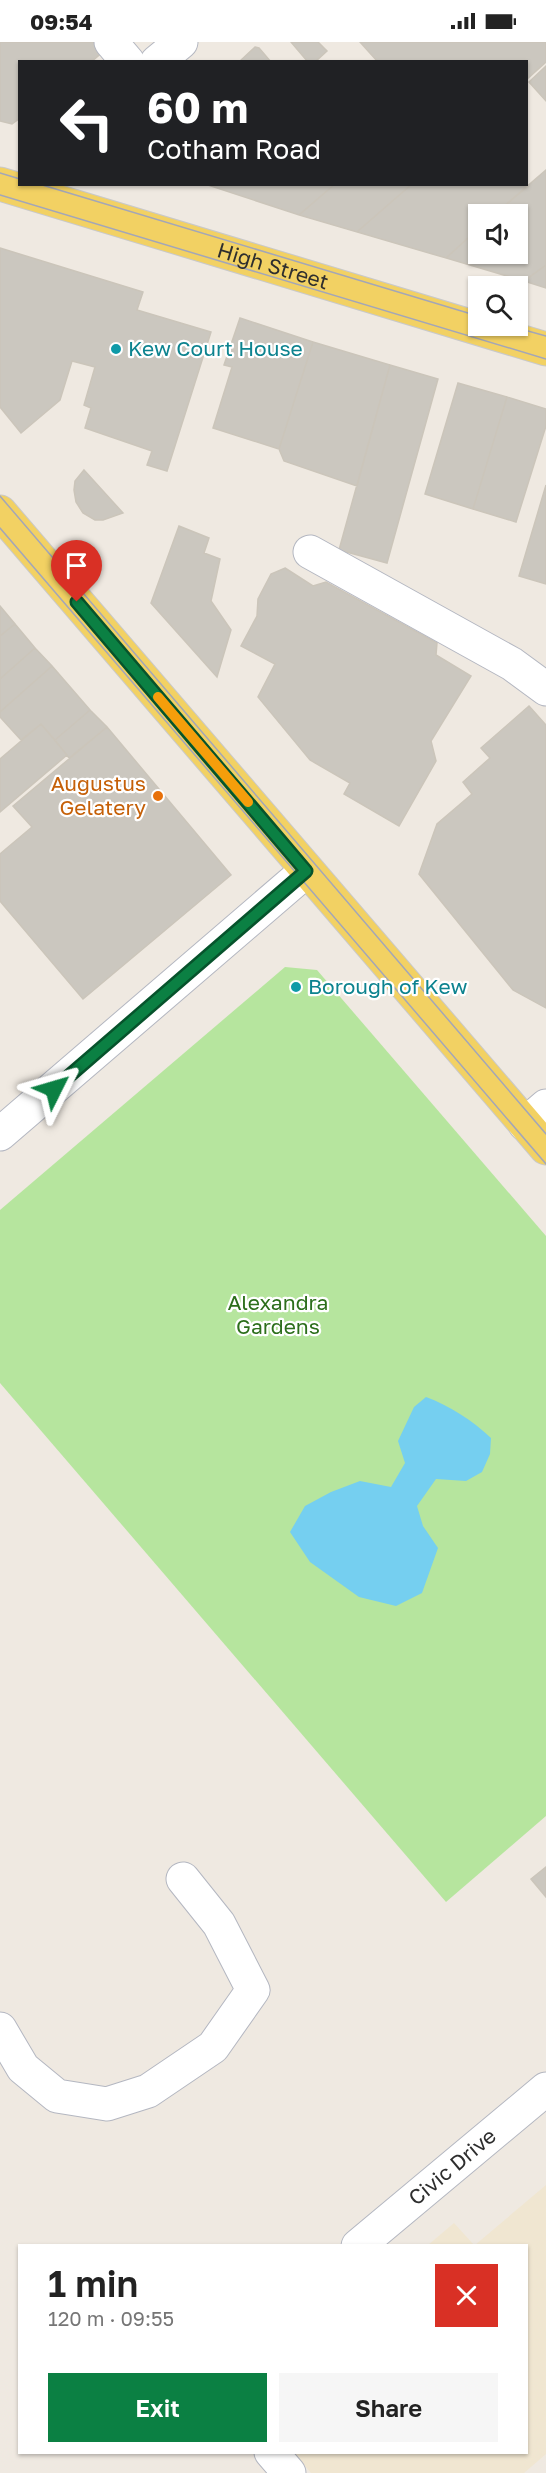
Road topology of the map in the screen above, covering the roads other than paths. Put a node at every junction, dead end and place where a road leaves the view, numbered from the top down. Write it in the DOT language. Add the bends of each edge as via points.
graph roads {
  1 [pos="111,42"];
  2 [pos="181,42"];
  3 [pos="126,60"];
  4 [pos="159,60"];
  5 [pos="0,184"];
  6 [pos="53,192"];
  7 [pos="546,349"];
  8 [pos="0,512"];
  9 [pos="310,552"];
  10 [pos="546,689"];
  11 [pos="306,871"];
  12 [pos="539,1126"];
  13 [pos="0,1134"];
  14 [pos="183,1879"];
  15 [pos="0,2029"];
  16 [pos="546,2089"];
  17 [pos="360,2244"];
  18 [pos="274,2454"];
  19 [pos="289,2473"];
  1 -- 3 [label="street"];
  2 -- 4 [label="street"];
  5 -- 6 [label="main road, High Street"];
  6 -- 7 [label="main road, High Street"];
  8 -- 11 [label="main road"];
  9 -- 10 [label="street" via="512,664"];
  11 -- 12 [label="main road"];
  11 -- 13 [label="street"];
  14 -- 15 [label="street" via="219,1924 253,1990 213,2047 148,2091 107,2104 57,2096 23,2068"];
  16 -- 17 [label="street, Civic Drive"];
  18 -- 19 [label="street"];
}
